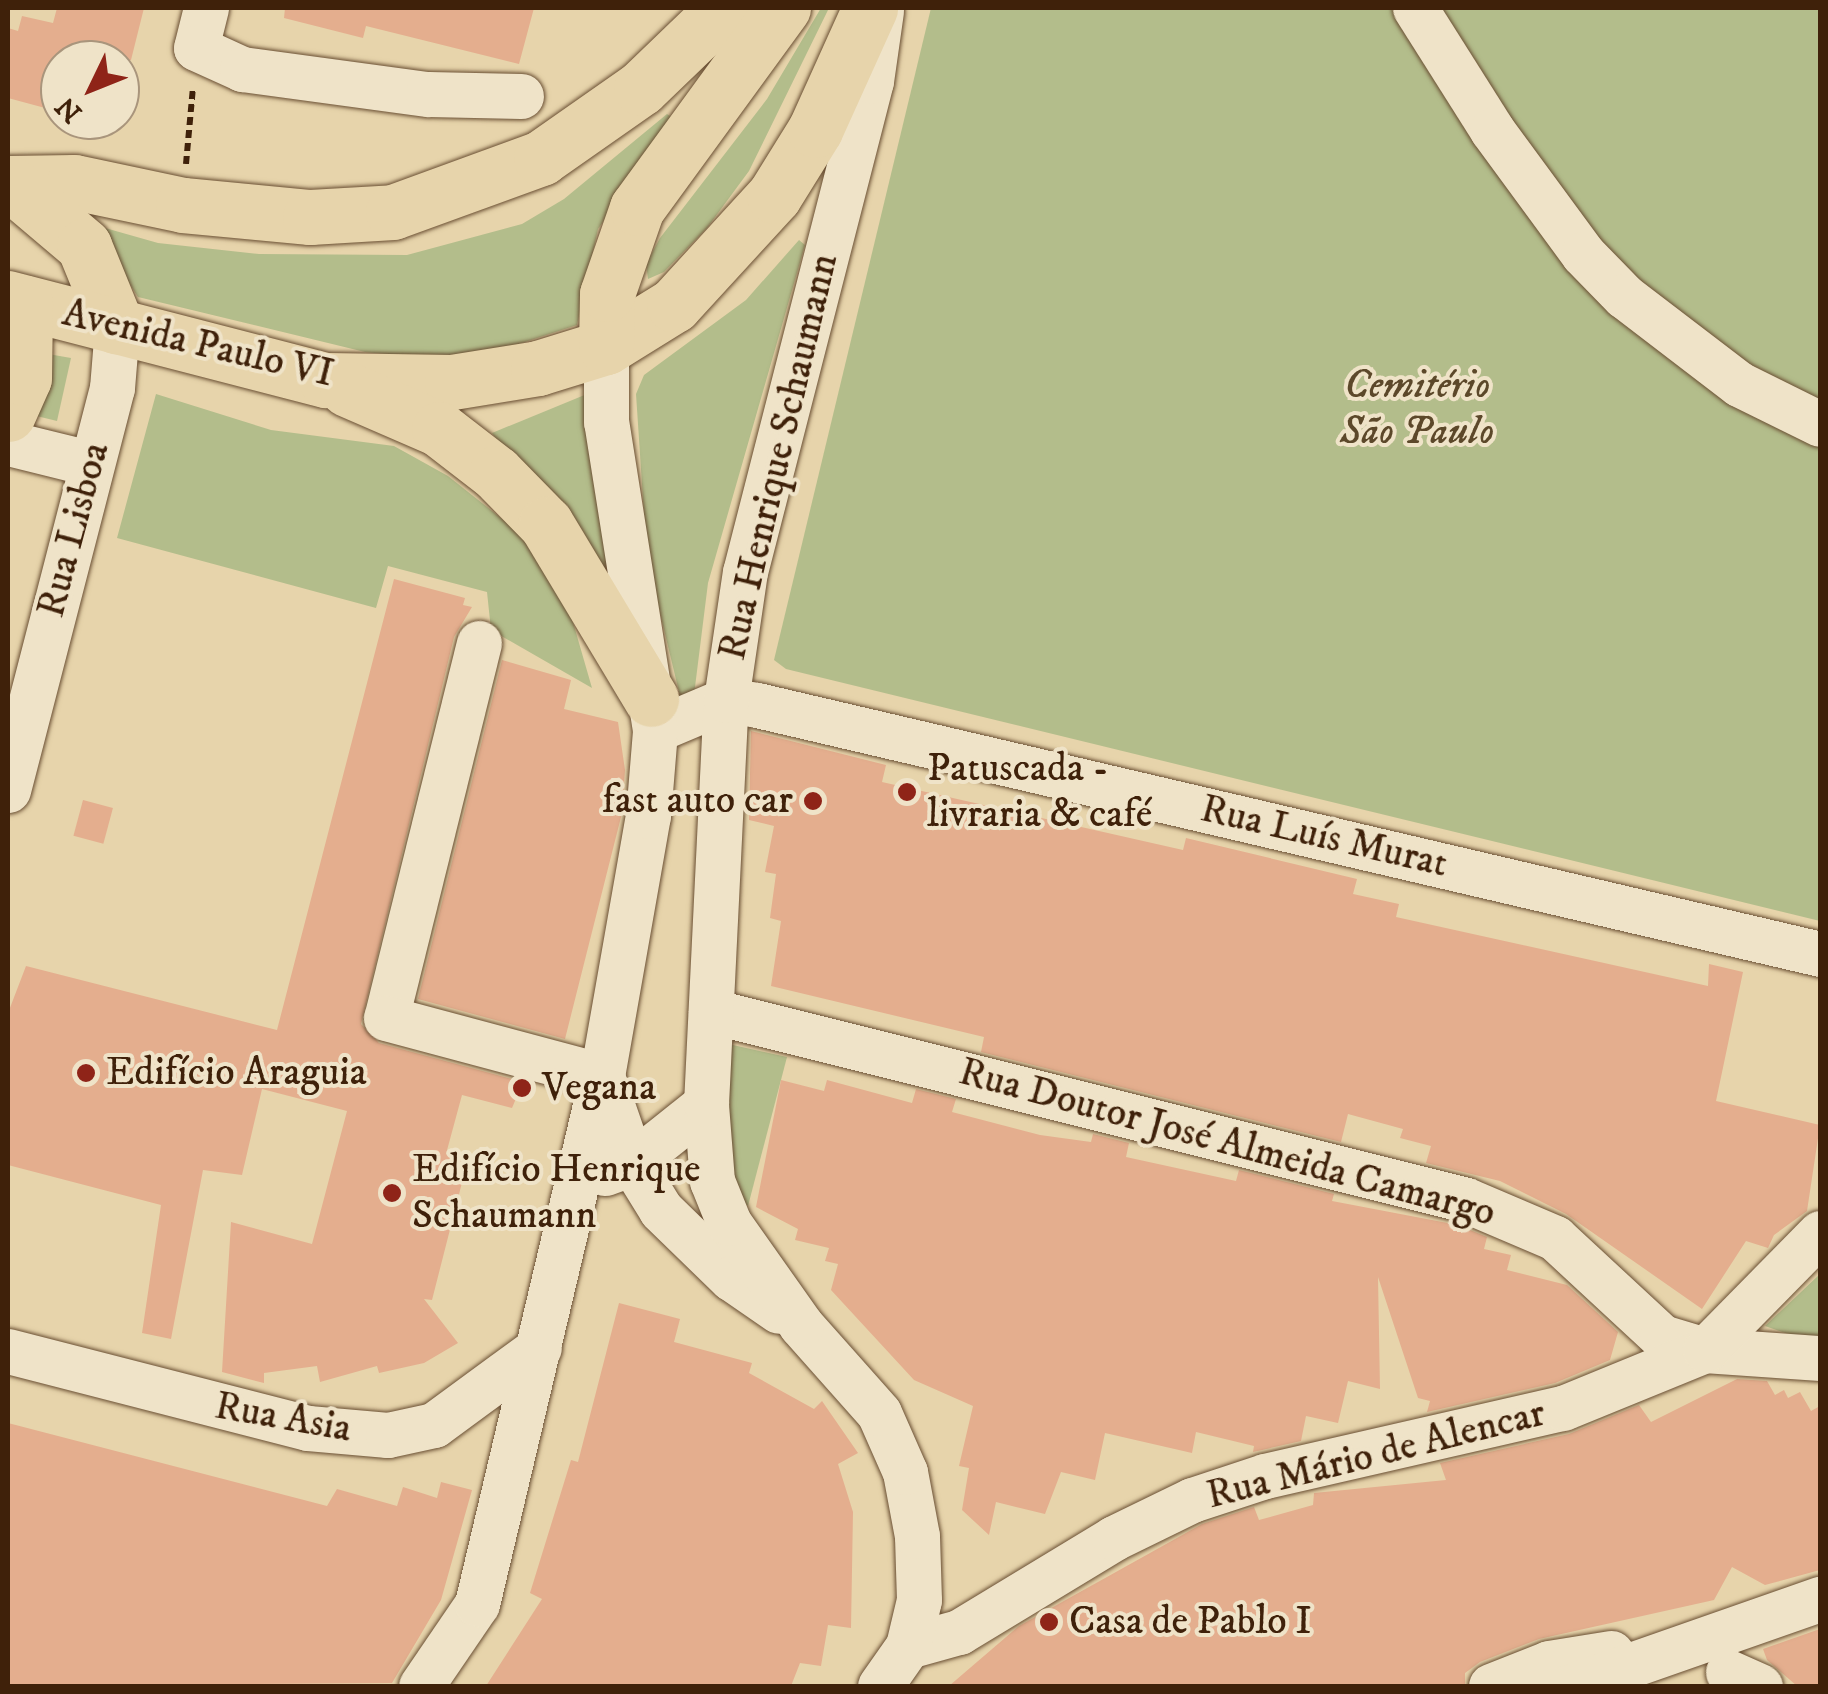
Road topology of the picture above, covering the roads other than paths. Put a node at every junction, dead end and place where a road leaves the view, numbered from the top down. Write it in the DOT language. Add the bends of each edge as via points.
graph roads {
  1 [pos="724,8"];
  2 [pos="783,8"];
  3 [pos="870,8"];
  4 [pos="881,8"];
  5 [pos="1415,8"];
  6 [pos="201,28"];
  7 [pos="521,96"];
  8 [pos="9,183"];
  9 [pos="16,300"];
  10 [pos="117,327"];
  11 [pos="606,347"];
  12 [pos="326,380"];
  13 [pos="8,414"];
  14 [pos="1820,424"];
  15 [pos="8,443"];
  16 [pos="89,464"];
  17 [pos="478,643"];
  18 [pos="726,700"];
  19 [pos="653,714"];
  20 [pos="8,790"];
  21 [pos="1820,954"];
  22 [pos="711,1011"];
  23 [pos="602,1076"];
  24 [pos="706,1104"];
  25 [pos="632,1163"];
  26 [pos="574,1205"];
  27 [pos="1820,1233"];
  28 [pos="802,1324"];
  29 [pos="539,1348"];
  30 [pos="1705,1350"];
  31 [pos="8,1351"];
  32 [pos="1662,1352"];
  33 [pos="1820,1358"];
  34 [pos="1820,1599"];
  35 [pos="908,1646"];
  36 [pos="1652,1665"];
  37 [pos="421,1686"];
  38 [pos="880,1686"];
  39 [pos="1490,1686"];
  40 [pos="1571,1686"];
  1 -- 8 [label="main road" via="598,120 542,158 393,212 310,218 182,205 74,182"];
  2 -- 11 [label="main road" via="637,208 606,294"];
  3 -- 11 [label="main road, Avenida Paulo VI" via="815,130 774,196 674,304"];
  4 -- 18 [label="street, Rua Henrique Schaumann" via="871,81 745,572"];
  5 -- 14 [label="street" via="1492,130 1610,282 1740,384"];
  6 -- 7 [label="street" via="242,68 428,94"];
  8 -- 10 [label="main road" via="84,246"];
  9 -- 10 [label="main road, Avenida Paulo VI"];
  9 -- 13 [label="main road" via="24,378"];
  10 -- 12 [label="main road, Avenida Paulo VI"];
  10 -- 16 [label="street, Rua Lisboa" via="112,388"];
  11 -- 12 [label="main road, Avenida Paulo VI" via="538,368 452,382"];
  11 -- 19 [label="street" via="606,422"];
  12 -- 19 [label="main road" via="439,429 496,472 546,524"];
  15 -- 16 [label="street"];
  16 -- 20 [label="street, Rua Lisboa"];
  17 -- 23 [label="street" via="386,1018"];
  18 -- 19 [label="street"];
  18 -- 21 [label="street, Rua Luís Murat"];
  18 -- 22 [label="street, Rua Henrique Schaumann"];
  19 -- 23 [label="street" via="648,816"];
  22 -- 24 [label="street, Rua Henrique Schaumann"];
  22 -- 32 [label="street, Rua Doutor José Almeida Camargo" via="1466,1200 1555,1238"];
  23 -- 25 [label="street"];
  23 -- 26 [label="street"];
  24 -- 25 [label="street"];
  24 -- 28 [label="street, Rua Henrique Schaumann" via="718,1202"];
  25 -- 26 [label="street" via="604,1174"];
  25 -- 28 [label="street" via="691,1242 731,1278"];
  26 -- 29 [label="street"];
  27 -- 30 [label="street"];
  28 -- 35 [label="street" via="879,1413 905,1472 920,1574"];
  29 -- 31 [label="street, Rua Asia" via="434,1426 388,1435 308,1428"];
  29 -- 37 [label="street" via="477,1604"];
  30 -- 32 [label="street, Rua Doutor José Almeida Camargo"];
  30 -- 33 [label="street, Rua Doutor José Almeida Camargo"];
  32 -- 35 [label="street, Rua Mário de Alencar" via="1563,1408 1264,1476 1192,1500 1114,1538 959,1632"];
  34 -- 36 [label="street"];
  35 -- 38 [label="street"];
  36 -- 39 [label="street" via="1600,1653"];
  36 -- 40 [label="street"];
}
